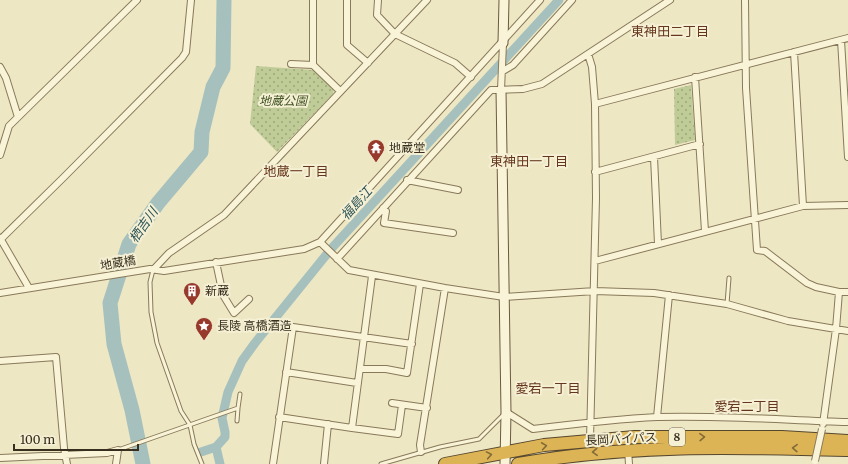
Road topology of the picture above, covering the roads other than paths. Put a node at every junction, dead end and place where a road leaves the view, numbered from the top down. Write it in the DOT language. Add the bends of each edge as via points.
graph roads {
  1 [pos="136,0"];
  2 [pos="191,0"];
  3 [pos="313,0"];
  4 [pos="347,0"];
  5 [pos="378,0"];
  6 [pos="427,0"];
  7 [pos="504,0"];
  8 [pos="540,0"];
  9 [pos="572,0"];
  10 [pos="670,0"];
  11 [pos="745,0"];
  12 [pos="395,34"];
  13 [pos="848,38"];
  14 [pos="841,40"];
  15 [pos="504,41"];
  16 [pos="794,52"];
  17 [pos="588,54"];
  18 [pos="368,63"];
  19 [pos="291,64"];
  20 [pos="313,64"];
  21 [pos="746,64"];
  22 [pos="0,67"];
  23 [pos="503,71"];
  24 [pos="471,77"];
  25 [pos="695,77"];
  26 [pos="501,90"];
  27 [pos="340,91"];
  28 [pos="595,104"];
  29 [pos="18,117"];
  30 [pos="700,144"];
  31 [pos="0,155"];
  32 [pos="654,157"];
  33 [pos="848,157"];
  34 [pos="595,172"];
  35 [pos="407,180"];
  36 [pos="458,190"];
  37 [pos="848,205"];
  38 [pos="803,206"];
  39 [pos="383,208"];
  40 [pos="754,219"];
  41 [pos="705,232"];
  42 [pos="453,233"];
  43 [pos="0,238"];
  44 [pos="658,244"];
  45 [pos="322,245"];
  46 [pos="335,258"];
  47 [pos="595,261"];
  48 [pos="216,262"];
  49 [pos="152,270"];
  50 [pos="372,276"];
  51 [pos="729,278"];
  52 [pos="420,284"];
  53 [pos="29,288"];
  54 [pos="445,288"];
  55 [pos="595,291"];
  56 [pos="839,292"];
  57 [pos="848,292"];
  58 [pos="0,293"];
  59 [pos="669,295"];
  60 [pos="504,297"];
  61 [pos="249,299"];
  62 [pos="727,304"];
  63 [pos="836,329"];
  64 [pos="848,330"];
  65 [pos="363,338"];
  66 [pos="412,344"];
  67 [pos="0,361"];
  68 [pos="360,368"];
  69 [pos="286,372"];
  70 [pos="357,383"];
  71 [pos="240,394"];
  72 [pos="392,403"];
  73 [pos="402,405"];
  74 [pos="236,408"];
  75 [pos="427,408"];
  76 [pos="506,412"];
  77 [pos="279,417"];
  78 [pos="657,417"];
  79 [pos="237,421"];
  80 [pos="824,421"];
  81 [pos="590,422"];
  82 [pos="848,422"];
  83 [pos="328,424"];
  84 [pos="190,426"];
  85 [pos="352,428"];
  86 [pos="590,440"];
  87 [pos="848,441"];
  88 [pos="121,449"];
  89 [pos="628,450"];
  90 [pos="848,450"];
  91 [pos="421,452"];
  92 [pos="506,452"];
  93 [pos="66,455"];
  94 [pos="0,458"];
  95 [pos="814,463"];
  96 [pos="67,464"];
  97 [pos="116,464"];
  98 [pos="202,464"];
  99 [pos="273,464"];
  100 [pos="324,464"];
  101 [pos="381,464"];
  102 [pos="445,464"];
  103 [pos="505,464"];
  104 [pos="518,464"];
  105 [pos="629,464"];
  1 -- 29 [label="street"];
  2 -- 43 [label="street" via="186,52 182,58"];
  3 -- 20 [label="street"];
  4 -- 18 [label="street" via="347,45"];
  5 -- 12 [label="street" via="378,16"];
  6 -- 12 [label="street"];
  7 -- 15 [label="street"];
  8 -- 15 [label="street"];
  9 -- 23 [label="street" via="513,65"];
  10 -- 17 [label="street"];
  11 -- 21 [label="street"];
  12 -- 18 [label="street"];
  12 -- 24 [label="street" via="455,63"];
  13 -- 14 [label="street"];
  14 -- 16 [label="street"];
  14 -- 33 [label="street"];
  15 -- 23 [label="street"];
  15 -- 24 [label="street"];
  16 -- 21 [label="street"];
  16 -- 38 [label="street"];
  17 -- 26 [label="street" via="536,86"];
  17 -- 28 [label="street" via="592,67"];
  18 -- 27 [label="street"];
  19 -- 20 [label="street"];
  20 -- 27 [label="street"];
  21 -- 25 [label="street"];
  21 -- 40 [label="street"];
  22 -- 29 [label="street"];
  23 -- 26 [label="street"];
  24 -- 45 [label="street"];
  25 -- 28 [label="street"];
  25 -- 30 [label="street"];
  26 -- 35 [label="street" via="491,90"];
  26 -- 60 [label="street"];
  27 -- 49 [label="street" via="224,215 169,253"];
  28 -- 34 [label="street"];
  29 -- 31 [label="street" via="9,126"];
  30 -- 32 [label="street"];
  30 -- 41 [label="street"];
  32 -- 34 [label="street"];
  32 -- 44 [label="street"];
  34 -- 47 [label="street"];
  35 -- 36 [label="street"];
  35 -- 39 [label="street"];
  37 -- 38 [label="street"];
  38 -- 40 [label="street"];
  39 -- 42 [label="street" via="386,211 384,223"];
  39 -- 46 [label="street"];
  40 -- 41 [label="street"];
  40 -- 56 [label="street" via="757,250 765,251 816,287"];
  41 -- 44 [label="street"];
  43 -- 53 [label="street"];
  44 -- 47 [label="street"];
  45 -- 46 [label="street"];
  45 -- 48 [label="street, 地蔵橋"];
  46 -- 50 [label="street" via="348,270"];
  47 -- 55 [label="street"];
  48 -- 49 [label="street, 地蔵橋" via="164,271"];
  48 -- 61 [label="street" via="224,295 234,313"];
  49 -- 53 [label="street, 地蔵橋"];
  49 -- 84 [label="lane" via="151,312 157,343 181,411"];
  50 -- 52 [label="street"];
  50 -- 65 [label="street"];
  51 -- 62 [label="lane"];
  52 -- 54 [label="street"];
  52 -- 66 [label="street"];
  53 -- 58 [label="street, 地蔵橋"];
  54 -- 60 [label="street"];
  54 -- 75 [label="street"];
  55 -- 59 [label="street"];
  55 -- 60 [label="street"];
  55 -- 81 [label="street"];
  56 -- 57 [label="street"];
  56 -- 63 [label="street"];
  59 -- 62 [label="street"];
  59 -- 78 [label="street"];
  60 -- 76 [label="street"];
  62 -- 63 [label="street" via="788,321"];
  63 -- 64 [label="street"];
  63 -- 80 [label="street"];
  65 -- 66 [label="street"];
  65 -- 68 [label="street"];
  65 -- 69 [label="street" via="293,328"];
  66 -- 68 [label="street" via="407,373"];
  67 -- 93 [label="street" via="56,357"];
  68 -- 70 [label="street"];
  69 -- 70 [label="street"];
  69 -- 77 [label="street"];
  70 -- 85 [label="street"];
  71 -- 74 [label="lane"];
  72 -- 73 [label="street"];
  73 -- 75 [label="street"];
  73 -- 85 [label="street" via="398,434"];
  74 -- 79 [label="lane"];
  74 -- 84 [label="lane"];
  75 -- 91 [label="street"];
  76 -- 81 [label="street" via="533,429"];
  76 -- 91 [label="lane" via="479,439"];
  76 -- 92 [label="street"];
  77 -- 83 [label="street"];
  77 -- 99 [label="street"];
  78 -- 80 [label="street"];
  78 -- 81 [label="street"];
  80 -- 82 [label="street"];
  80 -- 95 [label="street, bridge"];
  81 -- 86 [label="street"];
  83 -- 85 [label="street"];
  83 -- 100 [label="street"];
  84 -- 88 [label="lane"];
  84 -- 98 [label="lane"];
  86 -- 87 [label="highway, 長岡バイパス / 8, one-way" via="714,436"];
  92 -- 86 [label="highway, 長岡バイパス / 8, one-way"];
  88 -- 93 [label="street"];
  88 -- 97 [label="street"];
  90 -- 89 [label="highway, 長岡バイパス / 8, one-way" via="711,447"];
  89 -- 104 [label="highway, 長岡バイパス / 8, one-way" via="587,453"];
  89 -- 105 [label="street"];
  91 -- 101 [label="lane"];
  102 -- 92 [label="highway, 長岡バイパス / 8, one-way"];
  92 -- 103 [label="street"];
  93 -- 94 [label="street"];
  93 -- 96 [label="street"];
}
